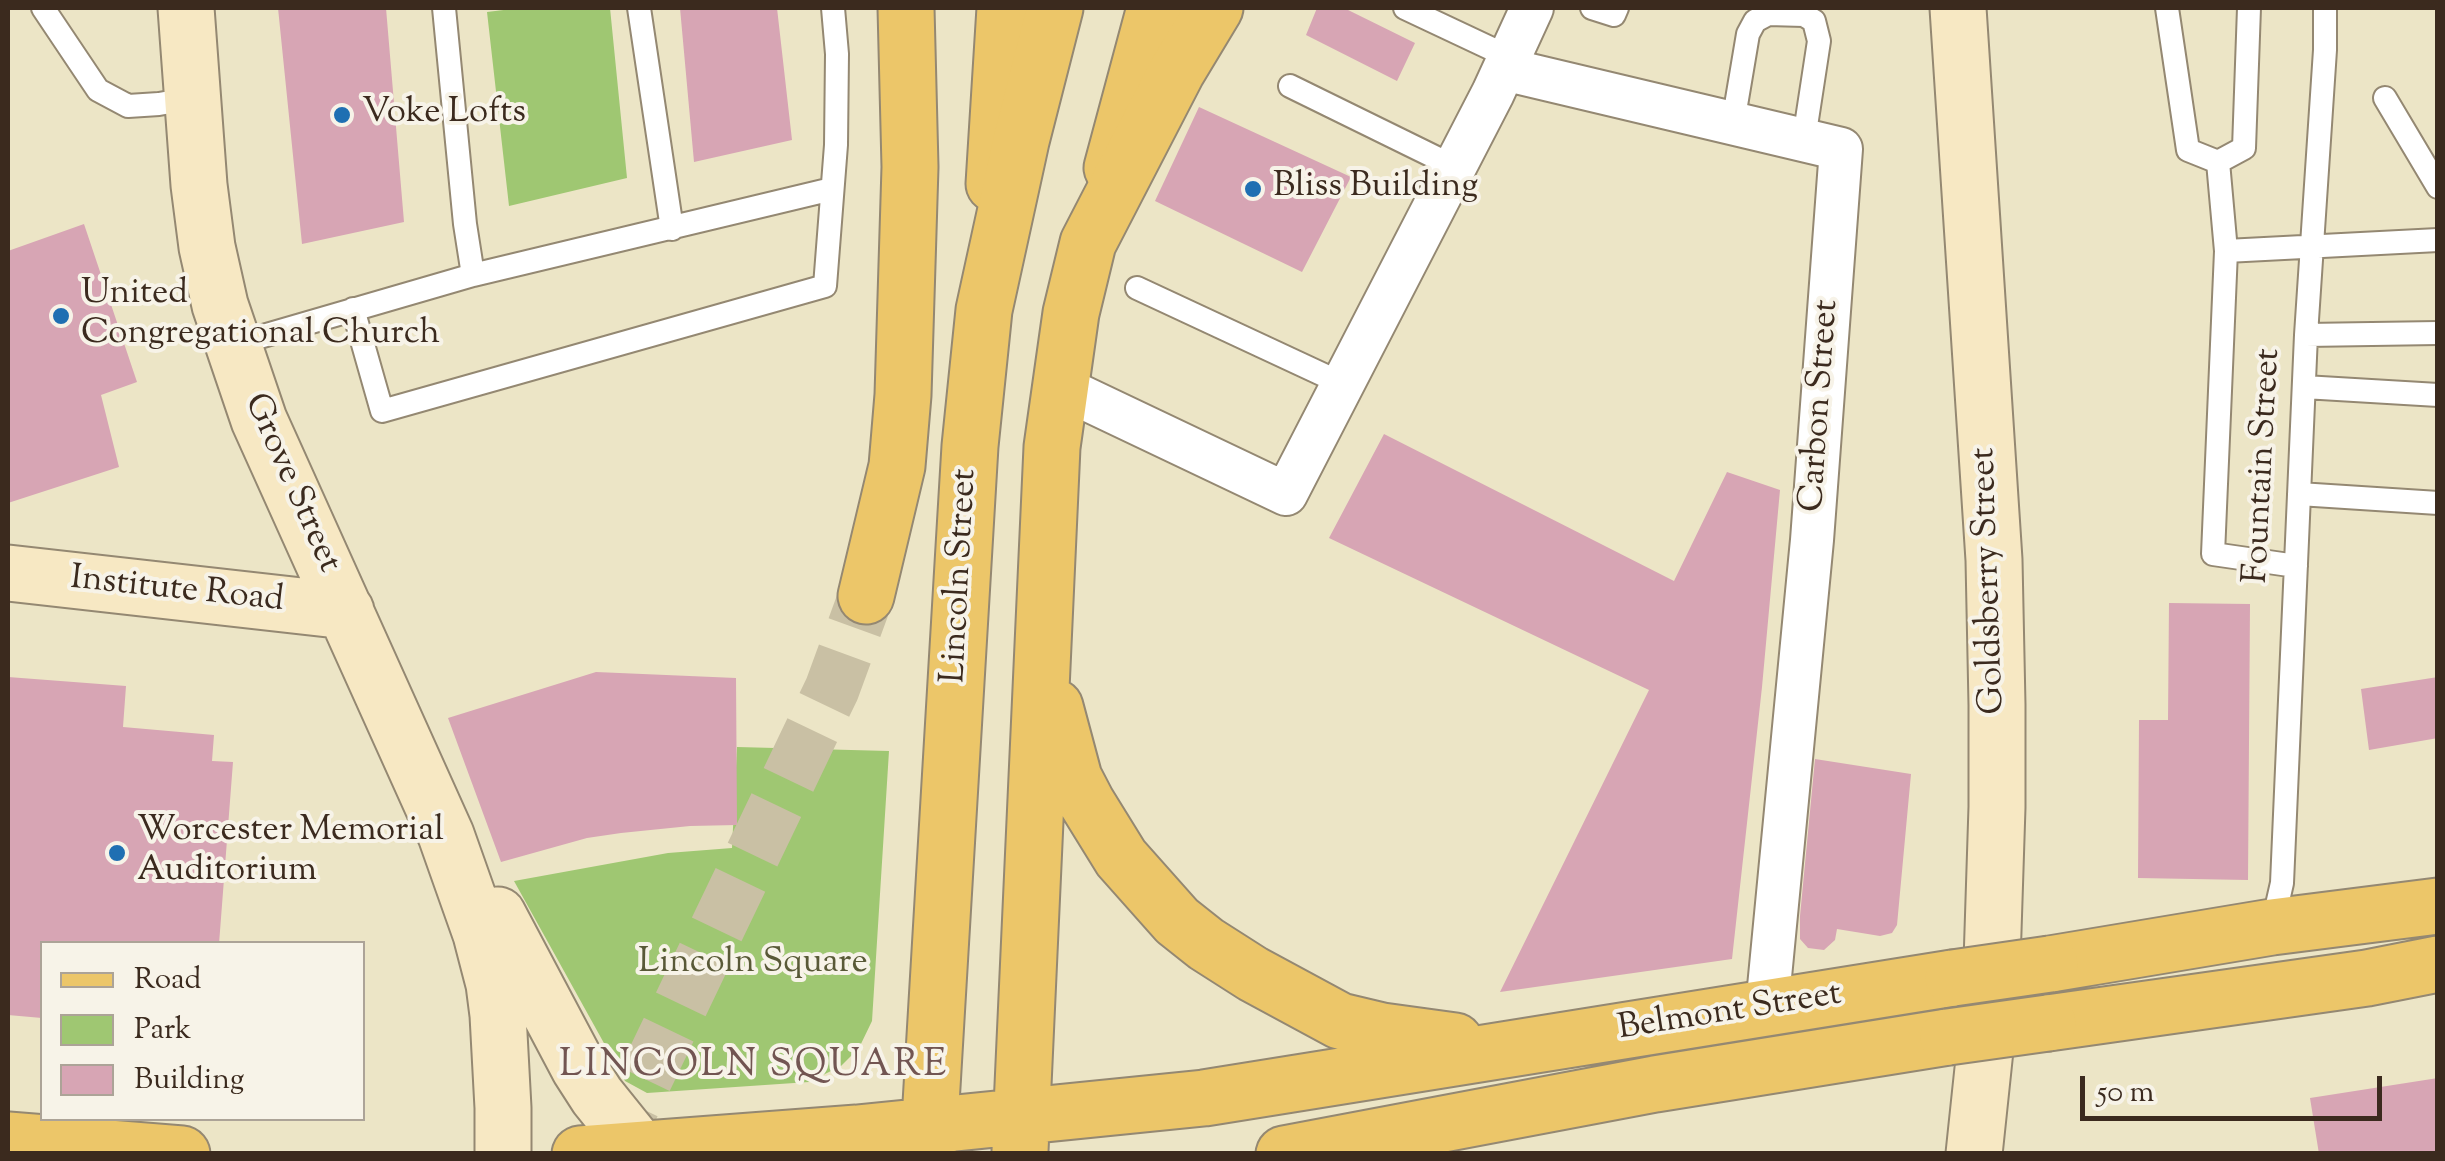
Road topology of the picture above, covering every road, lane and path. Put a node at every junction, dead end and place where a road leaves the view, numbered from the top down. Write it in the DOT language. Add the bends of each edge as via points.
graph roads {
  1 [pos="43,8"];
  2 [pos="186,8"];
  3 [pos="444,8"];
  4 [pos="639,8"];
  5 [pos="832,8"];
  6 [pos="906,8"];
  7 [pos="1005,8"];
  8 [pos="1054,8"];
  9 [pos="1155,8"];
  10 [pos="1215,8"];
  11 [pos="1405,8"];
  12 [pos="1532,8"];
  13 [pos="1592,8"];
  14 [pos="1618,8"];
  15 [pos="1958,8"];
  16 [pos="2167,8"];
  17 [pos="2249,8"];
  18 [pos="2325,8"];
  19 [pos="1506,63"];
  20 [pos="1290,86"];
  21 [pos="193,98"];
  22 [pos="2384,98"];
  23 [pos="1733,123"];
  24 [pos="1804,139"];
  25 [pos="2218,162"];
  26 [pos="1454,167"];
  27 [pos="2438,187"];
  28 [pos="832,189"];
  29 [pos="672,229"];
  30 [pos="2438,240"];
  31 [pos="1088,242"];
  32 [pos="2312,247"];
  33 [pos="2226,251"];
  34 [pos="473,275"];
  35 [pos="1137,288"];
  36 [pos="353,309"];
  37 [pos="984,310"];
  38 [pos="2438,333"];
  39 [pos="2306,335"];
  40 [pos="232,344"];
  41 [pos="1343,384"];
  42 [pos="1061,387"];
  43 [pos="2304,387"];
  44 [pos="2438,396"];
  45 [pos="2300,494"];
  46 [pos="2438,503"];
  47 [pos="2296,566"];
  48 [pos="8,573"];
  49 [pos="866,596"];
  50 [pos="346,611"];
  51 [pos="1044,615"];
  52 [pos="441,824"];
  53 [pos="2438,906"];
  54 [pos="2272,928"];
  55 [pos="2438,964"];
  56 [pos="1767,1008"];
  57 [pos="1506,1049"];
  58 [pos="1021,1135"];
  59 [pos="929,1139"];
  60 [pos="8,1140"];
  61 [pos="638,1150"];
  62 [pos="182,1154"];
  63 [pos="503,1154"];
  64 [pos="580,1154"];
  65 [pos="1284,1154"];
  66 [pos="1974,1154"];
  1 -- 21 [label="lane" via="98,90 128,106"];
  2 -- 21 [label="main road, Grove Street"];
  3 -- 34 [label="lane"];
  4 -- 29 [label="lane"];
  5 -- 28 [label="lane"];
  6 -- 49 [label="main road" via="910,167 903,395 897,466"];
  7 -- 37 [label="main road"];
  8 -- 37 [label="main road, Lincoln Street"];
  9 -- 31 [label="main road"];
  10 -- 31 [label="main road"];
  11 -- 19 [label="lane"];
  12 -- 19 [label="street"];
  13 -- 14 [label="lane" via="1614,15"];
  15 -- 66 [label="main road, Goldsberry Street" via="1994,560 1998,722 1991,993"];
  16 -- 25 [label="lane" via="2188,150"];
  17 -- 25 [label="lane" via="2244,148"];
  18 -- 32 [label="lane, Fountain Street"];
  19 -- 23 [label="street, Carbon Street"];
  19 -- 26 [label="street"];
  20 -- 26 [label="lane"];
  21 -- 40 [label="main road, Grove Street" via="207,247"];
  22 -- 27 [label="lane"];
  23 -- 24 [label="street, Carbon Street"];
  23 -- 24 [label="lane" via="1755,21 1768,14 1804,14 1814,21 1819,41"];
  24 -- 56 [label="street, Carbon Street" via="1841,149"];
  25 -- 33 [label="lane"];
  26 -- 41 [label="street"];
  28 -- 29 [label="lane"];
  28 -- 36 [label="lane" via="825,286 382,411"];
  29 -- 34 [label="lane"];
  30 -- 32 [label="lane"];
  31 -- 42 [label="main road"];
  32 -- 33 [label="lane"];
  32 -- 39 [label="lane, Fountain Street"];
  33 -- 47 [label="lane" via="2213,554"];
  34 -- 36 [label="lane"];
  35 -- 41 [label="lane"];
  36 -- 40 [label="lane"];
  37 -- 59 [label="main road, Lincoln Street"];
  38 -- 39 [label="lane"];
  39 -- 43 [label="lane, Fountain Street"];
  40 -- 50 [label="main road, Grove Street" via="259,420"];
  41 -- 42 [label="street" via="1286,494"];
  42 -- 51 [label="main road"];
  43 -- 44 [label="lane"];
  43 -- 45 [label="lane, Fountain Street"];
  45 -- 46 [label="lane"];
  45 -- 47 [label="lane, Fountain Street"];
  47 -- 54 [label="lane, Fountain Street" via="2282,883"];
  48 -- 50 [label="main road, Institute Road"];
  50 -- 52 [label="main road, Grove Street"];
  51 -- 57 [label="main road" via="1055,708 1074,778 1121,858 1177,921 1253,974 1340,1020"];
  51 -- 58 [label="main road"];
  52 -- 61 [label="main road, Grove Street" via="508,931 578,1068"];
  52 -- 63 [label="main road, Grove Street" via="494,984"];
  53 -- 54 [label="main road, Belmont Street"];
  54 -- 56 [label="main road, Belmont Street, bridge"];
  55 -- 65 [label="main road, Belmont Street, bridge" via="1674,1081"];
  56 -- 57 [label="main road, Belmont Street"];
  57 -- 58 [label="main road, Belmont Street"];
  58 -- 59 [label="main road"];
  59 -- 61 [label="main road"];
  60 -- 62 [label="main road"];
  61 -- 64 [label="main road"];
}
